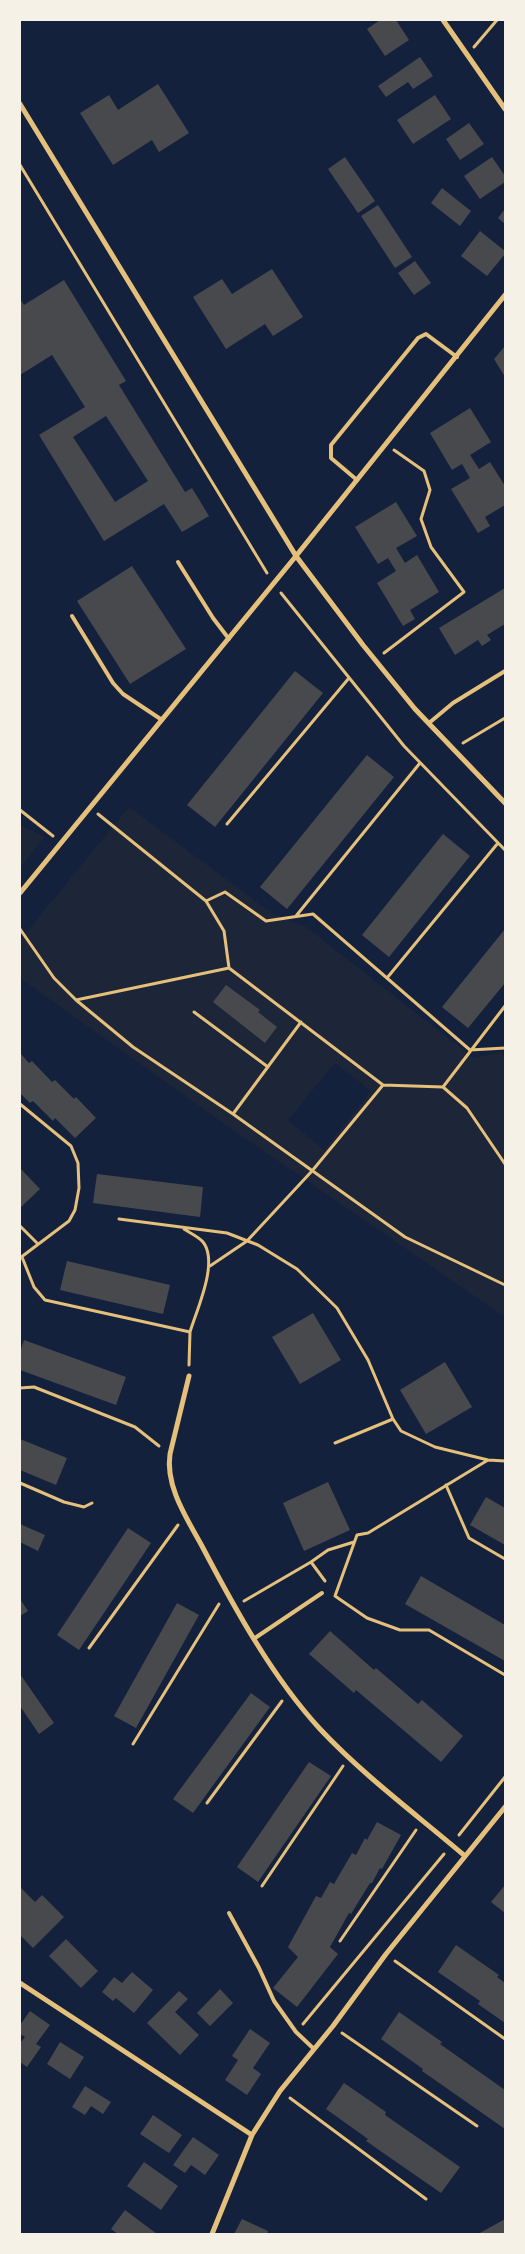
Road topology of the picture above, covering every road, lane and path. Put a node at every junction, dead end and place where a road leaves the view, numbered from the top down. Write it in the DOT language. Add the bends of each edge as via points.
graph roads {
  1 [pos="443,20"];
  2 [pos="497,20"];
  3 [pos="467,55"];
  4 [pos="20,104"];
  5 [pos="505,109"];
  6 [pos="20,165"];
  7 [pos="505,295"];
  8 [pos="456,357"];
  9 [pos="385,445"];
  10 [pos="357,480"];
  11 [pos="296,556"];
  12 [pos="178,562"];
  13 [pos="273,583"];
  14 [pos="72,616"];
  15 [pos="229,638"];
  16 [pos="375,660"];
  17 [pos="505,671"];
  18 [pos="349,678"];
  19 [pos="505,718"];
  20 [pos="162,720"];
  21 [pos="429,723"];
  22 [pos="453,749"];
  23 [pos="420,763"];
  24 [pos="505,803"];
  25 [pos="91,808"];
  26 [pos="20,810"];
  27 [pos="227,824"];
  28 [pos="62,842"];
  29 [pos="498,843"];
  30 [pos="505,850"];
  31 [pos="20,892"];
  32 [pos="206,901"];
  33 [pos="296,917"];
  34 [pos="20,929"];
  35 [pos="229,968"];
  36 [pos="387,978"];
  37 [pos="76,1000"];
  38 [pos="505,1006"];
  39 [pos="194,1012"];
  40 [pos="301,1022"];
  41 [pos="505,1048"];
  42 [pos="470,1050"];
  43 [pos="268,1067"];
  44 [pos="383,1084"];
  45 [pos="443,1086"];
  46 [pos="20,1104"];
  47 [pos="233,1114"];
  48 [pos="505,1164"];
  49 [pos="312,1171"];
  50 [pos="119,1219"];
  51 [pos="20,1226"];
  52 [pos="183,1227"];
  53 [pos="247,1241"];
  54 [pos="38,1244"];
  55 [pos="21,1257"];
  56 [pos="210,1266"];
  57 [pos="505,1286"];
  58 [pos="190,1332"];
  59 [pos="189,1376"];
  60 [pos="20,1388"];
  61 [pos="393,1418"];
  62 [pos="336,1443"];
  63 [pos="170,1454"];
  64 [pos="488,1460"];
  65 [pos="505,1461"];
  66 [pos="20,1484"];
  67 [pos="446,1485"];
  68 [pos="92,1503"];
  69 [pos="185,1515"];
  70 [pos="355,1542"];
  71 [pos="505,1559"];
  72 [pos="311,1562"];
  73 [pos="329,1588"];
  74 [pos="226,1592"];
  75 [pos="332,1592"];
  76 [pos="322,1593"];
  77 [pos="336,1596"];
  78 [pos="234,1607"];
  79 [pos="255,1638"];
  80 [pos="88,1648"];
  81 [pos="505,1675"];
  82 [pos="290,1690"];
  83 [pos="133,1744"];
  84 [pos="350,1757"];
  85 [pos="505,1777"];
  86 [pos="207,1803"];
  87 [pos="505,1807"];
  88 [pos="423,1820"];
  89 [pos="452,1845"];
  90 [pos="465,1856"];
  91 [pos="262,1886"];
  92 [pos="229,1913"];
  93 [pos="340,1941"];
  94 [pos="386,1954"];
  95 [pos="20,1983"];
  96 [pos="332,2026"];
  97 [pos="296,2032"];
  98 [pos="505,2039"];
  99 [pos="314,2049"];
  100 [pos="280,2091"];
  101 [pos="477,2126"];
  102 [pos="252,2136"];
  103 [pos="426,2198"];
  104 [pos="212,2234"];
  1 -- 3 [label="street"];
  2 -- 3 [label="path"];
  3 -- 5 [label="street"];
  4 -- 11 [label="street"];
  6 -- 13 [label="path"];
  7 -- 8 [label="street"];
  8 -- 9 [label="street"];
  8 -- 10 [label="lane" via="426,334 418,338 337,437 331,445 331,458"];
  9 -- 10 [label="street"];
  9 -- 16 [label="path" via="424,471 430,490 420,519 431,547 464,592"];
  10 -- 11 [label="street"];
  11 -- 13 [label="street"];
  11 -- 16 [label="street"];
  12 -- 15 [label="lane"];
  13 -- 15 [label="street"];
  13 -- 18 [label="path"];
  14 -- 20 [label="lane" via="112,683"];
  15 -- 20 [label="street"];
  16 -- 21 [label="street"];
  17 -- 21 [label="lane" via="453,703"];
  18 -- 23 [label="path"];
  18 -- 27 [label="path"];
  19 -- 22 [label="path"];
  20 -- 25 [label="street"];
  21 -- 22 [label="street"];
  22 -- 24 [label="street"];
  23 -- 29 [label="path"];
  23 -- 33 [label="path"];
  25 -- 28 [label="street"];
  25 -- 32 [label="path"];
  26 -- 28 [label="path"];
  28 -- 31 [label="street"];
  29 -- 30 [label="path"];
  29 -- 36 [label="path"];
  32 -- 33 [label="path" via="225,892 266,921"];
  32 -- 35 [label="path" via="224,930"];
  33 -- 36 [label="path" via="313,914"];
  34 -- 37 [label="path" via="54,978"];
  35 -- 37 [label="path"];
  35 -- 40 [label="path"];
  36 -- 42 [label="path"];
  37 -- 47 [label="path" via="134,1047"];
  38 -- 42 [label="path"];
  39 -- 43 [label="path"];
  40 -- 43 [label="path"];
  40 -- 44 [label="path"];
  41 -- 42 [label="path"];
  42 -- 45 [label="path"];
  43 -- 47 [label="path"];
  44 -- 45 [label="path"];
  44 -- 49 [label="path"];
  45 -- 48 [label="path" via="467,1108"];
  46 -- 54 [label="path" via="71,1146 78,1163 75,1210 69,1221"];
  47 -- 49 [label="path"];
  49 -- 53 [label="path"];
  49 -- 57 [label="path" via="405,1237"];
  50 -- 52 [label="path"];
  51 -- 54 [label="path"];
  52 -- 53 [label="path" via="227,1233"];
  52 -- 56 [label="path" via="203,1241"];
  53 -- 56 [label="path"];
  53 -- 61 [label="path" via="297,1268 337,1308 368,1360"];
  54 -- 55 [label="path"];
  55 -- 58 [label="path" via="34,1287 45,1300"];
  56 -- 58 [label="path"];
  58 -- 59 [label="path"];
  59 -- 63 [label="street"];
  60 -- 63 [label="path" via="34,1387 135,1427"];
  61 -- 62 [label="path"];
  61 -- 64 [label="path" via="401,1431 435,1447"];
  63 -- 69 [label="street" via="170,1477"];
  64 -- 65 [label="path"];
  64 -- 67 [label="path"];
  66 -- 68 [label="path" via="64,1502 84,1507"];
  67 -- 70 [label="path" via="368,1533 357,1535"];
  67 -- 71 [label="path" via="469,1538"];
  69 -- 74 [label="street"];
  69 -- 80 [label="path"];
  70 -- 72 [label="path" via="328,1550"];
  70 -- 77 [label="path"];
  72 -- 73 [label="path"];
  72 -- 78 [label="path"];
  74 -- 78 [label="street"];
  74 -- 83 [label="path"];
  75 -- 77 [label="path"];
  76 -- 79 [label="lane"];
  77 -- 81 [label="path" via="367,1618 400,1630 429,1630"];
  78 -- 79 [label="street"];
  79 -- 82 [label="street"];
  82 -- 84 [label="street" via="321,1729"];
  82 -- 86 [label="path"];
  84 -- 88 [label="street"];
  84 -- 91 [label="path"];
  85 -- 89 [label="path"];
  87 -- 90 [label="street"];
  88 -- 89 [label="street"];
  88 -- 93 [label="path"];
  89 -- 90 [label="street"];
  89 -- 97 [label="path"];
  90 -- 94 [label="street"];
  92 -- 97 [label="lane" via="274,2001"];
  94 -- 96 [label="street"];
  94 -- 98 [label="path"];
  95 -- 102 [label="street"];
  96 -- 99 [label="street"];
  96 -- 101 [label="path"];
  97 -- 99 [label="lane"];
  99 -- 100 [label="street"];
  100 -- 102 [label="street"];
  100 -- 103 [label="path"];
  102 -- 104 [label="street"];
}
